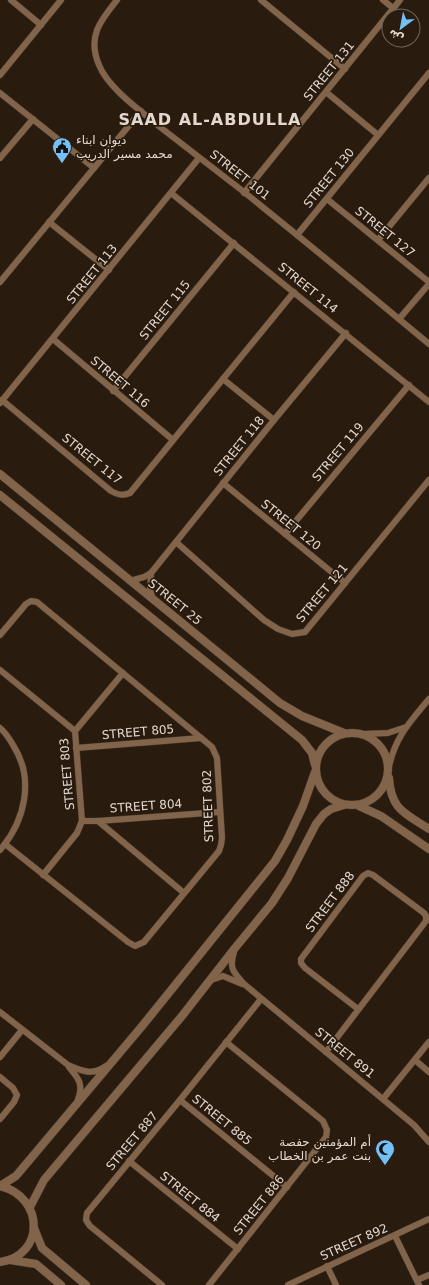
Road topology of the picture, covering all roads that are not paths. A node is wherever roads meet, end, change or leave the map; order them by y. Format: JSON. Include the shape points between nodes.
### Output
{"nodes":[{"id":1,"x":11,"y":0,"type":"edge"},
{"id":2,"x":61,"y":0,"type":"edge"},
{"id":3,"x":117,"y":0,"type":"edge"},
{"id":4,"x":261,"y":0,"type":"edge"},
{"id":5,"x":383,"y":0,"type":"edge"},
{"id":6,"x":400,"y":0,"type":"edge"},
{"id":7,"x":393,"y":8,"type":"joint"},
{"id":8,"x":381,"y":23,"type":"edge"},
{"id":9,"x":41,"y":25,"type":"junction"},
{"id":10,"x":345,"y":69,"type":"junction"},
{"id":11,"x":0,"y":75,"type":"edge"},
{"id":12,"x":428,"y":77,"type":"edge"},
{"id":13,"x":326,"y":92,"type":"junction"},
{"id":14,"x":0,"y":93,"type":"edge"},
{"id":15,"x":141,"y":111,"type":"junction"},
{"id":16,"x":33,"y":119,"type":"junction"},
{"id":17,"x":378,"y":135,"type":"junction"},
{"id":18,"x":0,"y":158,"type":"edge"},
{"id":19,"x":199,"y":158,"type":"junction"},
{"id":20,"x":94,"y":168,"type":"junction"},
{"id":21,"x":429,"y":178,"type":"edge"},
{"id":22,"x":171,"y":193,"type":"junction"},
{"id":23,"x":244,"y":193,"type":"junction"},
{"id":24,"x":327,"y":198,"type":"junction"},
{"id":25,"x":49,"y":222,"type":"junction"},
{"id":26,"x":297,"y":235,"type":"junction"},
{"id":27,"x":378,"y":240,"type":"junction"},
{"id":28,"x":234,"y":243,"type":"junction"},
{"id":29,"x":109,"y":270,"type":"junction"},
{"id":30,"x":0,"y":282,"type":"edge"},
{"id":31,"x":429,"y":283,"type":"edge"},
{"id":32,"x":294,"y":292,"type":"junction"},
{"id":33,"x":399,"y":319,"type":"junction"},
{"id":34,"x":346,"y":333,"type":"junction"},
{"id":35,"x":53,"y":339,"type":"junction"},
{"id":36,"x":429,"y":344,"type":"edge"},
{"id":37,"x":223,"y":379,"type":"junction"},
{"id":38,"x":409,"y":385,"type":"junction"},
{"id":39,"x":113,"y":391,"type":"junction"},
{"id":40,"x":1,"y":402,"type":"edge"},
{"id":41,"x":429,"y":402,"type":"edge"},
{"id":42,"x":274,"y":420,"type":"junction"},
{"id":43,"x":173,"y":440,"type":"junction"},
{"id":44,"x":0,"y":474,"type":"edge"},
{"id":45,"x":429,"y":480,"type":"edge"},
{"id":46,"x":223,"y":483,"type":"junction"},
{"id":47,"x":0,"y":495,"type":"edge"},
{"id":48,"x":285,"y":534,"type":"junction"},
{"id":49,"x":176,"y":542,"type":"junction"},
{"id":50,"x":151,"y":573,"type":"junction"},
{"id":51,"x":130,"y":581,"type":"junction"},
{"id":52,"x":345,"y":583,"type":"junction"},
{"id":53,"x":153,"y":600,"type":"junction"},
{"id":54,"x":0,"y":635,"type":"edge"},
{"id":55,"x":0,"y":670,"type":"edge"},
{"id":56,"x":123,"y":673,"type":"junction"},
{"id":57,"x":429,"y":699,"type":"edge"},
{"id":58,"x":406,"y":727,"type":"junction"},
{"id":59,"x":0,"y":728,"type":"edge"},
{"id":60,"x":75,"y":731,"type":"junction"},
{"id":61,"x":344,"y":734,"type":"junction"},
{"id":62,"x":363,"y":734,"type":"junction"},
{"id":63,"x":201,"y":738,"type":"junction"},
{"id":64,"x":76,"y":748,"type":"junction"},
{"id":65,"x":315,"y":768,"type":"junction"},
{"id":66,"x":389,"y":771,"type":"junction"},
{"id":67,"x":344,"y":805,"type":"junction"},
{"id":68,"x":359,"y":806,"type":"junction"},
{"id":69,"x":220,"y":812,"type":"junction"},
{"id":70,"x":82,"y":821,"type":"junction"},
{"id":71,"x":98,"y":821,"type":"junction"},
{"id":72,"x":429,"y":829,"type":"edge"},
{"id":73,"x":5,"y":844,"type":"junction"},
{"id":74,"x":429,"y":849,"type":"edge"},
{"id":75,"x":0,"y":850,"type":"edge"},
{"id":76,"x":43,"y":875,"type":"junction"},
{"id":77,"x":184,"y":893,"type":"junction"},
{"id":78,"x":235,"y":948,"type":"junction"},
{"id":79,"x":211,"y":980,"type":"junction"},
{"id":80,"x":244,"y":984,"type":"junction"},
{"id":81,"x":261,"y":999,"type":"junction"},
{"id":82,"x":358,"y":1009,"type":"junction"},
{"id":83,"x":0,"y":1012,"type":"edge"},
{"id":84,"x":22,"y":1030,"type":"junction"},
{"id":85,"x":226,"y":1042,"type":"junction"},
{"id":86,"x":429,"y":1042,"type":"edge"},
{"id":87,"x":326,"y":1052,"type":"junction"},
{"id":88,"x":0,"y":1057,"type":"edge"},
{"id":89,"x":415,"y":1060,"type":"junction"},
{"id":90,"x":112,"y":1062,"type":"junction"},
{"id":91,"x":68,"y":1065,"type":"junction"},
{"id":92,"x":429,"y":1072,"type":"edge"},
{"id":93,"x":0,"y":1077,"type":"edge"},
{"id":94,"x":383,"y":1099,"type":"junction"},
{"id":95,"x":180,"y":1100,"type":"junction"},
{"id":96,"x":76,"y":1105,"type":"junction"},
{"id":97,"x":0,"y":1119,"type":"edge"},
{"id":98,"x":429,"y":1142,"type":"edge"},
{"id":99,"x":129,"y":1161,"type":"junction"},
{"id":100,"x":0,"y":1186,"type":"edge"},
{"id":101,"x":287,"y":1187,"type":"junction"},
{"id":102,"x":30,"y":1207,"type":"junction"},
{"id":103,"x":429,"y":1219,"type":"edge"},
{"id":104,"x":34,"y":1227,"type":"junction"},
{"id":105,"x":395,"y":1236,"type":"junction"},
{"id":106,"x":238,"y":1249,"type":"junction"},
{"id":107,"x":10,"y":1260,"type":"junction"},
{"id":108,"x":0,"y":1262,"type":"edge"},
{"id":109,"x":327,"y":1266,"type":"junction"},
{"id":110,"x":429,"y":1275,"type":"edge"},
{"id":111,"x":418,"y":1283,"type":"edge"},
{"id":112,"x":61,"y":1285,"type":"edge"},
{"id":113,"x":86,"y":1285,"type":"edge"},
{"id":114,"x":162,"y":1285,"type":"edge"},
{"id":115,"x":209,"y":1285,"type":"edge"},
{"id":116,"x":288,"y":1285,"type":"edge"},
{"id":117,"x":336,"y":1285,"type":"edge"}],
"edges":[{"from":1,"to":9,"type":"street"},
{"from":2,"to":9,"type":"street"},
{"from":3,"to":15,"type":"street","name":"STREET 101","via":[[96,31],[95,52],[105,77]]},
{"from":4,"to":10,"type":"street"},
{"from":5,"to":7,"type":"street"},
{"from":6,"to":7,"type":"street","name":"STREET 131"},
{"from":8,"to":10,"type":"street","name":"STREET 131"},
{"from":9,"to":11,"type":"street"},
{"from":10,"to":13,"type":"street","name":"STREET 131"},
{"from":12,"to":17,"type":"street","name":"STREET 130"},
{"from":13,"to":17,"type":"street"},
{"from":13,"to":23,"type":"street","name":"STREET 131"},
{"from":14,"to":16,"type":"street"},
{"from":15,"to":19,"type":"street","name":"STREET 101"},
{"from":15,"to":20,"type":"street"},
{"from":16,"to":18,"type":"street"},
{"from":16,"to":20,"type":"street"},
{"from":17,"to":24,"type":"street","name":"STREET 130"},
{"from":19,"to":22,"type":"street","name":"STREET 113"},
{"from":19,"to":23,"type":"street","name":"STREET 101"},
{"from":20,"to":25,"type":"street"},
{"from":21,"to":27,"type":"street"},
{"from":22,"to":28,"type":"street","name":"STREET 114"},
{"from":22,"to":29,"type":"street","name":"STREET 113"},
{"from":23,"to":26,"type":"street","name":"STREET 101"},
{"from":24,"to":26,"type":"street","name":"STREET 130"},
{"from":24,"to":27,"type":"street","name":"STREET 127"},
{"from":25,"to":29,"type":"street"},
{"from":25,"to":30,"type":"street"},
{"from":26,"to":33,"type":"street","name":"STREET 101"},
{"from":27,"to":31,"type":"street","name":"STREET 127"},
{"from":28,"to":32,"type":"street","name":"STREET 114"},
{"from":28,"to":39,"type":"street","name":"STREET 115"},
{"from":29,"to":35,"type":"street","name":"STREET 113"},
{"from":31,"to":33,"type":"street"},
{"from":32,"to":34,"type":"street","name":"STREET 114"},
{"from":32,"to":37,"type":"street","name":"STREET 117"},
{"from":33,"to":36,"type":"street","name":"STREET 101"},
{"from":34,"to":38,"type":"street","name":"STREET 114"},
{"from":34,"to":42,"type":"street","name":"STREET 118"},
{"from":35,"to":39,"type":"street","name":"STREET 116"},
{"from":35,"to":40,"type":"street","name":"STREET 113"},
{"from":37,"to":42,"type":"street"},
{"from":37,"to":43,"type":"street","name":"STREET 117"},
{"from":38,"to":41,"type":"street","name":"STREET 114"},
{"from":38,"to":48,"type":"street","name":"STREET 119"},
{"from":39,"to":43,"type":"street","name":"STREET 116"},
{"from":40,"to":43,"type":"street","name":"STREET 117","via":[[111,491],[120,495],[130,493]]},
{"from":42,"to":46,"type":"street","name":"STREET 118"},
{"from":44,"to":51,"type":"street","name":"STREET 25"},
{"from":45,"to":52,"type":"street","name":"STREET 121"},
{"from":46,"to":48,"type":"street","name":"STREET 120"},
{"from":46,"to":49,"type":"street","name":"STREET 118"},
{"from":47,"to":65,"type":"street","via":[[302,740],[312,752]]},
{"from":48,"to":52,"type":"street","name":"STREET 120"},
{"from":49,"to":50,"type":"street","name":"STREET 118"},
{"from":49,"to":52,"type":"street","name":"STREET 121","via":[[264,620],[292,634],[305,632]]},
{"from":50,"to":51,"type":"street","name":"STREET 118"},
{"from":50,"to":53,"type":"street","via":[[150,590]]},
{"from":51,"to":53,"type":"street","name":"STREET 25"},
{"from":53,"to":61,"type":"street","name":"STREET 25","via":[[280,703],[302,716]]},
{"from":54,"to":56,"type":"street","name":"STREET 802","via":[[26,604],[31,601],[37,602]]},
{"from":55,"to":60,"type":"street","name":"STREET 803"},
{"from":56,"to":60,"type":"street"},
{"from":56,"to":63,"type":"street","name":"STREET 802"},
{"from":57,"to":58,"type":"street"},
{"from":58,"to":62,"type":"street","via":[[388,733]]},
{"from":58,"to":66,"type":"street","via":[[392,752]]},
{"from":59,"to":73,"type":"street","via":[[20,755],[26,777],[21,817]]},
{"from":60,"to":64,"type":"street","name":"STREET 803"},
{"from":61,"to":62,"type":"street"},
{"from":61,"to":65,"type":"street","via":[[334,737],[325,744],[318,754]]},
{"from":62,"to":66,"type":"street","via":[[381,746]]},
{"from":63,"to":64,"type":"street","name":"STREET 805"},
{"from":63,"to":69,"type":"street","name":"STREET 802","via":[[212,747],[217,758]]},
{"from":64,"to":70,"type":"street","name":"STREET 803"},
{"from":65,"to":67,"type":"street","via":[[320,787],[330,798]]},
{"from":65,"to":90,"type":"street","via":[[303,806],[275,861]]},
{"from":66,"to":68,"type":"street","via":[[383,789],[373,800]]},
{"from":66,"to":72,"type":"street","via":[[394,804]]},
{"from":67,"to":68,"type":"street"},
{"from":67,"to":78,"type":"street","via":[[331,809],[316,824],[272,903]]},
{"from":68,"to":74,"type":"street","via":[[381,816]]},
{"from":69,"to":71,"type":"street","name":"STREET 804"},
{"from":69,"to":77,"type":"street","name":"STREET 802","via":[[219,851]]},
{"from":70,"to":71,"type":"street","name":"STREET 804"},
{"from":70,"to":76,"type":"street","name":"STREET 803","via":[[78,833]]},
{"from":71,"to":77,"type":"street","name":"STREET 804"},
{"from":73,"to":75,"type":"street"},
{"from":73,"to":76,"type":"street","name":"STREET 802"},
{"from":76,"to":77,"type":"street","name":"STREET 802","via":[[135,946],[144,942]]},
{"from":78,"to":79,"type":"street"},
{"from":78,"to":80,"type":"street","name":"STREET 891","via":[[231,962],[234,973]]},
{"from":79,"to":80,"type":"street","name":"STREET 891","via":[[223,976]]},
{"from":79,"to":102,"type":"street","via":[[44,1180]]},
{"from":80,"to":81,"type":"street","name":"STREET 891"},
{"from":81,"to":85,"type":"street","name":"STREET 887"},
{"from":81,"to":87,"type":"street","name":"STREET 891"},
{"from":82,"to":82,"type":"street","name":"STREET 888","via":[[425,924],[426,919],[424,913],[373,874],[368,873],[363,876],[301,959],[305,968]]},
{"from":82,"to":87,"type":"street","name":"STREET 888"},
{"from":83,"to":84,"type":"street"},
{"from":84,"to":88,"type":"street"},
{"from":84,"to":91,"type":"street"},
{"from":85,"to":95,"type":"street","name":"STREET 887"},
{"from":85,"to":101,"type":"street","name":"STREET 886","via":[[323,1122],[327,1130],[326,1137]]},
{"from":86,"to":89,"type":"street"},
{"from":87,"to":94,"type":"street","name":"STREET 891"},
{"from":89,"to":92,"type":"street"},
{"from":89,"to":94,"type":"street"},
{"from":90,"to":91,"type":"street","via":[[93,1072],[79,1071]]},
{"from":90,"to":96,"type":"street"},
{"from":91,"to":96,"type":"street","via":[[79,1080],[81,1092]]},
{"from":93,"to":97,"type":"street","via":[[14,1088],[17,1095]]},
{"from":94,"to":98,"type":"street","name":"STREET 891","via":[[414,1125]]},
{"from":95,"to":99,"type":"street","name":"STREET 887"},
{"from":95,"to":101,"type":"street","name":"STREET 885"},
{"from":96,"to":100,"type":"street","via":[[16,1176]]},
{"from":99,"to":106,"type":"street","name":"STREET 884"},
{"from":99,"to":114,"type":"street","name":"STREET 887","via":[[87,1213],[86,1220]]},
{"from":100,"to":102,"type":"street","via":[[18,1193]]},
{"from":101,"to":106,"type":"street","name":"STREET 886"},
{"from":102,"to":104,"type":"street"},
{"from":103,"to":105,"type":"street","name":"STREET 892"},
{"from":104,"to":107,"type":"street","via":[[27,1247]]},
{"from":104,"to":113,"type":"street","via":[[42,1248]]},
{"from":105,"to":109,"type":"street","name":"STREET 892"},
{"from":105,"to":111,"type":"street"},
{"from":106,"to":115,"type":"street","name":"STREET 886"},
{"from":107,"to":108,"type":"street"},
{"from":107,"to":112,"type":"street","via":[[36,1264]]},
{"from":109,"to":116,"type":"street","name":"STREET 892"},
{"from":109,"to":117,"type":"street"},
{"from":110,"to":111,"type":"street"}]}
